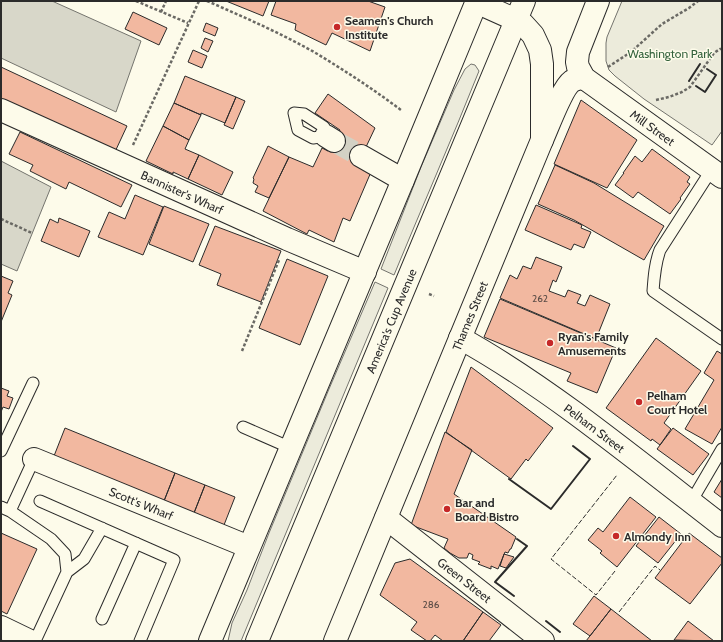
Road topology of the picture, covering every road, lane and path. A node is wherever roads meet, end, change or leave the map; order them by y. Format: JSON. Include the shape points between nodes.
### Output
{"nodes":[{"id":1,"x":136,"y":1,"type":"edge"},
{"id":2,"x":166,"y":1,"type":"edge"},
{"id":3,"x":199,"y":1,"type":"edge"},
{"id":4,"x":207,"y":1,"type":"edge"},
{"id":5,"x":598,"y":1,"type":"edge"},
{"id":6,"x":698,"y":1,"type":"edge"},
{"id":7,"x":477,"y":2,"type":"edge"},
{"id":8,"x":520,"y":10,"type":"edge"},
{"id":9,"x":161,"y":12,"type":"junction"},
{"id":10,"x":188,"y":23,"type":"junction"},
{"id":11,"x":722,"y":49,"type":"edge"},
{"id":12,"x":606,"y":67,"type":"dead end"},
{"id":13,"x":584,"y":78,"type":"junction"},
{"id":14,"x":655,"y":100,"type":"dead end"},
{"id":15,"x":1,"y":110,"type":"edge"},
{"id":16,"x":401,"y":110,"type":"dead end"},
{"id":17,"x":542,"y":140,"type":"junction"},
{"id":18,"x":361,"y":156,"type":"tunnel mouth"},
{"id":19,"x":124,"y":165,"type":"junction"},
{"id":20,"x":717,"y":173,"type":"edge"},
{"id":21,"x":403,"y":180,"type":"junction"},
{"id":22,"x":1,"y":219,"type":"edge"},
{"id":23,"x":32,"y":232,"type":"dead end"},
{"id":24,"x":287,"y":239,"type":"junction"},
{"id":25,"x":364,"y":272,"type":"junction"},
{"id":26,"x":428,"y":294,"type":"dead end"},
{"id":27,"x":434,"y":296,"type":"dead end"},
{"id":28,"x":460,"y":338,"type":"junction"},
{"id":29,"x":722,"y":339,"type":"edge"},
{"id":30,"x":242,"y":351,"type":"dead end"},
{"id":31,"x":33,"y":383,"type":"dead end"},
{"id":32,"x":243,"y":427,"type":"dead end"},
{"id":33,"x":291,"y":448,"type":"junction"},
{"id":34,"x":722,"y":449,"type":"edge"},
{"id":35,"x":1,"y":451,"type":"edge"},
{"id":36,"x":34,"y":459,"type":"joint"},
{"id":37,"x":40,"y":501,"type":"dead end"},
{"id":38,"x":691,"y":502,"type":"junction"},
{"id":39,"x":6,"y":509,"type":"edge"},
{"id":40,"x":386,"y":518,"type":"junction"},
{"id":41,"x":722,"y":526,"type":"edge"},
{"id":42,"x":102,"y":528,"type":"junction"},
{"id":43,"x":136,"y":543,"type":"junction"},
{"id":44,"x":249,"y":547,"type":"junction"},
{"id":45,"x":67,"y":572,"type":"junction"},
{"id":46,"x":102,"y":619,"type":"dead end"},
{"id":47,"x":1,"y":627,"type":"edge"},
{"id":48,"x":30,"y":641,"type":"edge"},
{"id":49,"x":35,"y":641,"type":"edge"},
{"id":50,"x":140,"y":641,"type":"edge"},
{"id":51,"x":210,"y":641,"type":"edge"},
{"id":52,"x":257,"y":641,"type":"edge"},
{"id":53,"x":335,"y":641,"type":"edge"},
{"id":54,"x":543,"y":641,"type":"edge"}],
"edges":[{"from":1,"to":9,"type":"path"},
{"from":2,"to":9,"type":"path"},
{"from":3,"to":10,"type":"path"},
{"from":4,"to":16,"type":"path","via":[[265,26],[314,52]]},
{"from":5,"to":13,"type":"street","via":[[578,52],[578,67]]},
{"from":6,"to":12,"type":"path","via":[[662,24],[631,52]]},
{"from":7,"to":8,"type":"street"},
{"from":7,"to":21,"type":"street"},
{"from":8,"to":17,"type":"street","via":[[523,24],[533,35],[540,50]]},
{"from":8,"to":52,"type":"street","name":"America's Cup Avenue"},
{"from":9,"to":10,"type":"path"},
{"from":10,"to":19,"type":"path"},
{"from":11,"to":14,"type":"path","via":[[714,53],[690,87],[669,97]]},
{"from":13,"to":17,"type":"street","name":"Thames Street","via":[[573,81],[566,88]]},
{"from":13,"to":20,"type":"street","name":"Mill Street"},
{"from":15,"to":19,"type":"street","name":"Bannister's Wharf"},
{"from":17,"to":28,"type":"street","name":"Thames Street"},
{"from":18,"to":21,"type":"street"},
{"from":19,"to":24,"type":"street","name":"Bannister's Wharf"},
{"from":20,"to":29,"type":"lane","via":[[660,250],[655,266],[653,291]]},
{"from":21,"to":25,"type":"street"},
{"from":22,"to":23,"type":"path"},
{"from":24,"to":25,"type":"street","name":"Bannister's Wharf"},
{"from":24,"to":30,"type":"path"},
{"from":25,"to":33,"type":"street"},
{"from":26,"to":27,"type":"path"},
{"from":28,"to":38,"type":"street","name":"Pelham Street","via":[[536,385]]},
{"from":28,"to":40,"type":"street","name":"Thames Street"},
{"from":31,"to":35,"type":"lane"},
{"from":32,"to":33,"type":"lane"},
{"from":33,"to":44,"type":"street"},
{"from":34,"to":38,"type":"lane"},
{"from":36,"to":39,"type":"lane"},
{"from":36,"to":44,"type":"street","name":"Scott's Wharf"},
{"from":37,"to":42,"type":"lane"},
{"from":38,"to":41,"type":"street","name":"Pelham Street"},
{"from":39,"to":45,"type":"lane","via":[[51,539],[65,554]]},
{"from":40,"to":53,"type":"street","name":"Thames Street"},
{"from":40,"to":54,"type":"street","name":"Green Street"},
{"from":42,"to":43,"type":"lane"},
{"from":42,"to":45,"type":"lane","via":[[84,559]]},
{"from":43,"to":46,"type":"lane"},
{"from":43,"to":50,"type":"lane","via":[[174,560]]},
{"from":44,"to":51,"type":"street"},
{"from":45,"to":49,"type":"lane"},
{"from":47,"to":48,"type":"street"}]}
